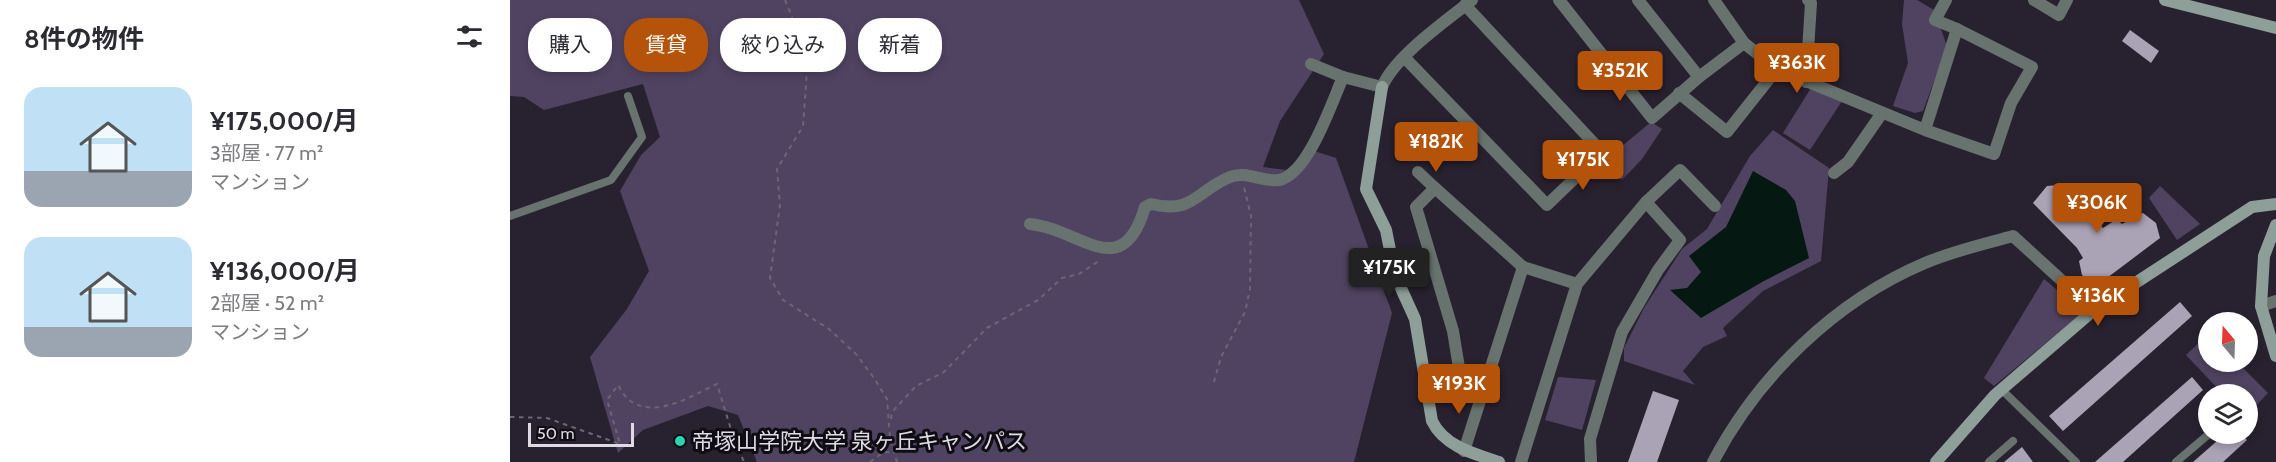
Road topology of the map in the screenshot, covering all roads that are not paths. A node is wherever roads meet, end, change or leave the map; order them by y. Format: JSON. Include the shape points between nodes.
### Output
{"nodes":[{"id":1,"x":1559,"y":0,"type":"edge"},
{"id":2,"x":1638,"y":0,"type":"edge"},
{"id":3,"x":1714,"y":0,"type":"edge"},
{"id":4,"x":1808,"y":0,"type":"edge"},
{"id":5,"x":1946,"y":0,"type":"edge"},
{"id":6,"x":2034,"y":0,"type":"edge"},
{"id":7,"x":2067,"y":0,"type":"edge"},
{"id":8,"x":2164,"y":0,"type":"edge"},
{"id":9,"x":1469,"y":3,"type":"edge"},
{"id":10,"x":2276,"y":28,"type":"edge"},
{"id":11,"x":1957,"y":30,"type":"junction"},
{"id":12,"x":1744,"y":43,"type":"junction"},
{"id":13,"x":1404,"y":57,"type":"junction"},
{"id":14,"x":1311,"y":64,"type":"dead end"},
{"id":15,"x":1777,"y":69,"type":"junction"},
{"id":16,"x":1343,"y":77,"type":"junction"},
{"id":17,"x":1699,"y":77,"type":"junction"},
{"id":18,"x":1806,"y":82,"type":"junction"},
{"id":19,"x":1382,"y":87,"type":"junction"},
{"id":20,"x":1679,"y":93,"type":"junction"},
{"id":21,"x":628,"y":96,"type":"dead end"},
{"id":22,"x":1882,"y":112,"type":"junction"},
{"id":23,"x":1925,"y":130,"type":"junction"},
{"id":24,"x":1418,"y":172,"type":"dead end"},
{"id":25,"x":1834,"y":173,"type":"dead end"},
{"id":26,"x":1435,"y":188,"type":"junction"},
{"id":27,"x":1646,"y":202,"type":"junction"},
{"id":28,"x":2276,"y":204,"type":"edge"},
{"id":29,"x":1714,"y":206,"type":"dead end"},
{"id":30,"x":510,"y":216,"type":"edge"},
{"id":31,"x":1030,"y":224,"type":"dead end"},
{"id":32,"x":2276,"y":225,"type":"edge"},
{"id":33,"x":1523,"y":267,"type":"junction"},
{"id":34,"x":1577,"y":284,"type":"junction"},
{"id":35,"x":2276,"y":301,"type":"edge"},
{"id":36,"x":2261,"y":306,"type":"junction"},
{"id":37,"x":2094,"y":310,"type":"junction"},
{"id":38,"x":2276,"y":356,"type":"edge"},
{"id":39,"x":1484,"y":389,"type":"junction"},
{"id":40,"x":2001,"y":389,"type":"junction"},
{"id":41,"x":2013,"y":441,"type":"dead end"},
{"id":42,"x":2198,"y":443,"type":"edge"},
{"id":43,"x":1464,"y":451,"type":"junction"},
{"id":44,"x":1499,"y":462,"type":"edge"},
{"id":45,"x":1521,"y":462,"type":"edge"},
{"id":46,"x":1591,"y":462,"type":"edge"},
{"id":47,"x":1713,"y":462,"type":"edge"},
{"id":48,"x":1936,"y":462,"type":"edge"},
{"id":49,"x":1989,"y":462,"type":"edge"},
{"id":50,"x":2076,"y":462,"type":"edge"},
{"id":51,"x":2176,"y":462,"type":"edge"}],
"edges":[{"from":1,"to":20,"type":"street","via":[[1652,118]]},
{"from":2,"to":17,"type":"street"},
{"from":3,"to":12,"type":"street"},
{"from":4,"to":18,"type":"street","via":[[1811,3]]},
{"from":5,"to":11,"type":"street","via":[[1935,20]]},
{"from":6,"to":7,"type":"street","via":[[2059,15]]},
{"from":8,"to":10,"type":"street"},
{"from":9,"to":13,"type":"street"},
{"from":9,"to":13,"type":"street","via":[[1602,152],[1547,205]]},
{"from":11,"to":23,"type":"street"},
{"from":11,"to":23,"type":"street","via":[[2032,66],[2012,104],[1994,154]]},
{"from":12,"to":15,"type":"street"},
{"from":12,"to":17,"type":"street"},
{"from":13,"to":19,"type":"street","via":[[1387,75]]},
{"from":14,"to":16,"type":"street"},
{"from":15,"to":18,"type":"street"},
{"from":15,"to":20,"type":"street","via":[[1727,132]]},
{"from":16,"to":19,"type":"street"},
{"from":16,"to":31,"type":"street","via":[[1306,157],[1290,176],[1278,180],[1232,176],[1180,206],[1151,204],[1145,207],[1138,231],[1127,243],[1109,249],[1049,226]]},
{"from":17,"to":20,"type":"street"},
{"from":18,"to":22,"type":"street"},
{"from":19,"to":43,"type":"street","via":[[1366,189],[1386,230],[1395,275],[1415,319],[1432,421],[1437,432]]},
{"from":21,"to":30,"type":"lane","via":[[642,137],[611,180]]},
{"from":22,"to":23,"type":"street"},
{"from":22,"to":25,"type":"street","via":[[1848,162]]},
{"from":24,"to":26,"type":"street"},
{"from":26,"to":33,"type":"street"},
{"from":26,"to":39,"type":"street","via":[[1416,207],[1454,331],[1461,380]]},
{"from":27,"to":29,"type":"street","via":[[1680,170]]},
{"from":27,"to":34,"type":"street"},
{"from":27,"to":46,"type":"street","via":[[1680,240],[1622,332],[1590,440]]},
{"from":28,"to":37,"type":"street","via":[[2252,207]]},
{"from":32,"to":36,"type":"street","via":[[2264,256]]},
{"from":33,"to":34,"type":"street"},
{"from":33,"to":39,"type":"street"},
{"from":34,"to":45,"type":"street"},
{"from":35,"to":36,"type":"street"},
{"from":36,"to":38,"type":"street"},
{"from":37,"to":40,"type":"street"},
{"from":37,"to":47,"type":"street","via":[[2013,236],[1925,263],[1866,296],[1805,340],[1770,375],[1725,438]]},
{"from":39,"to":43,"type":"street"},
{"from":40,"to":48,"type":"street"},
{"from":40,"to":50,"type":"lane"},
{"from":41,"to":49,"type":"lane"},
{"from":42,"to":51,"type":"lane"},
{"from":43,"to":44,"type":"street"}]}
